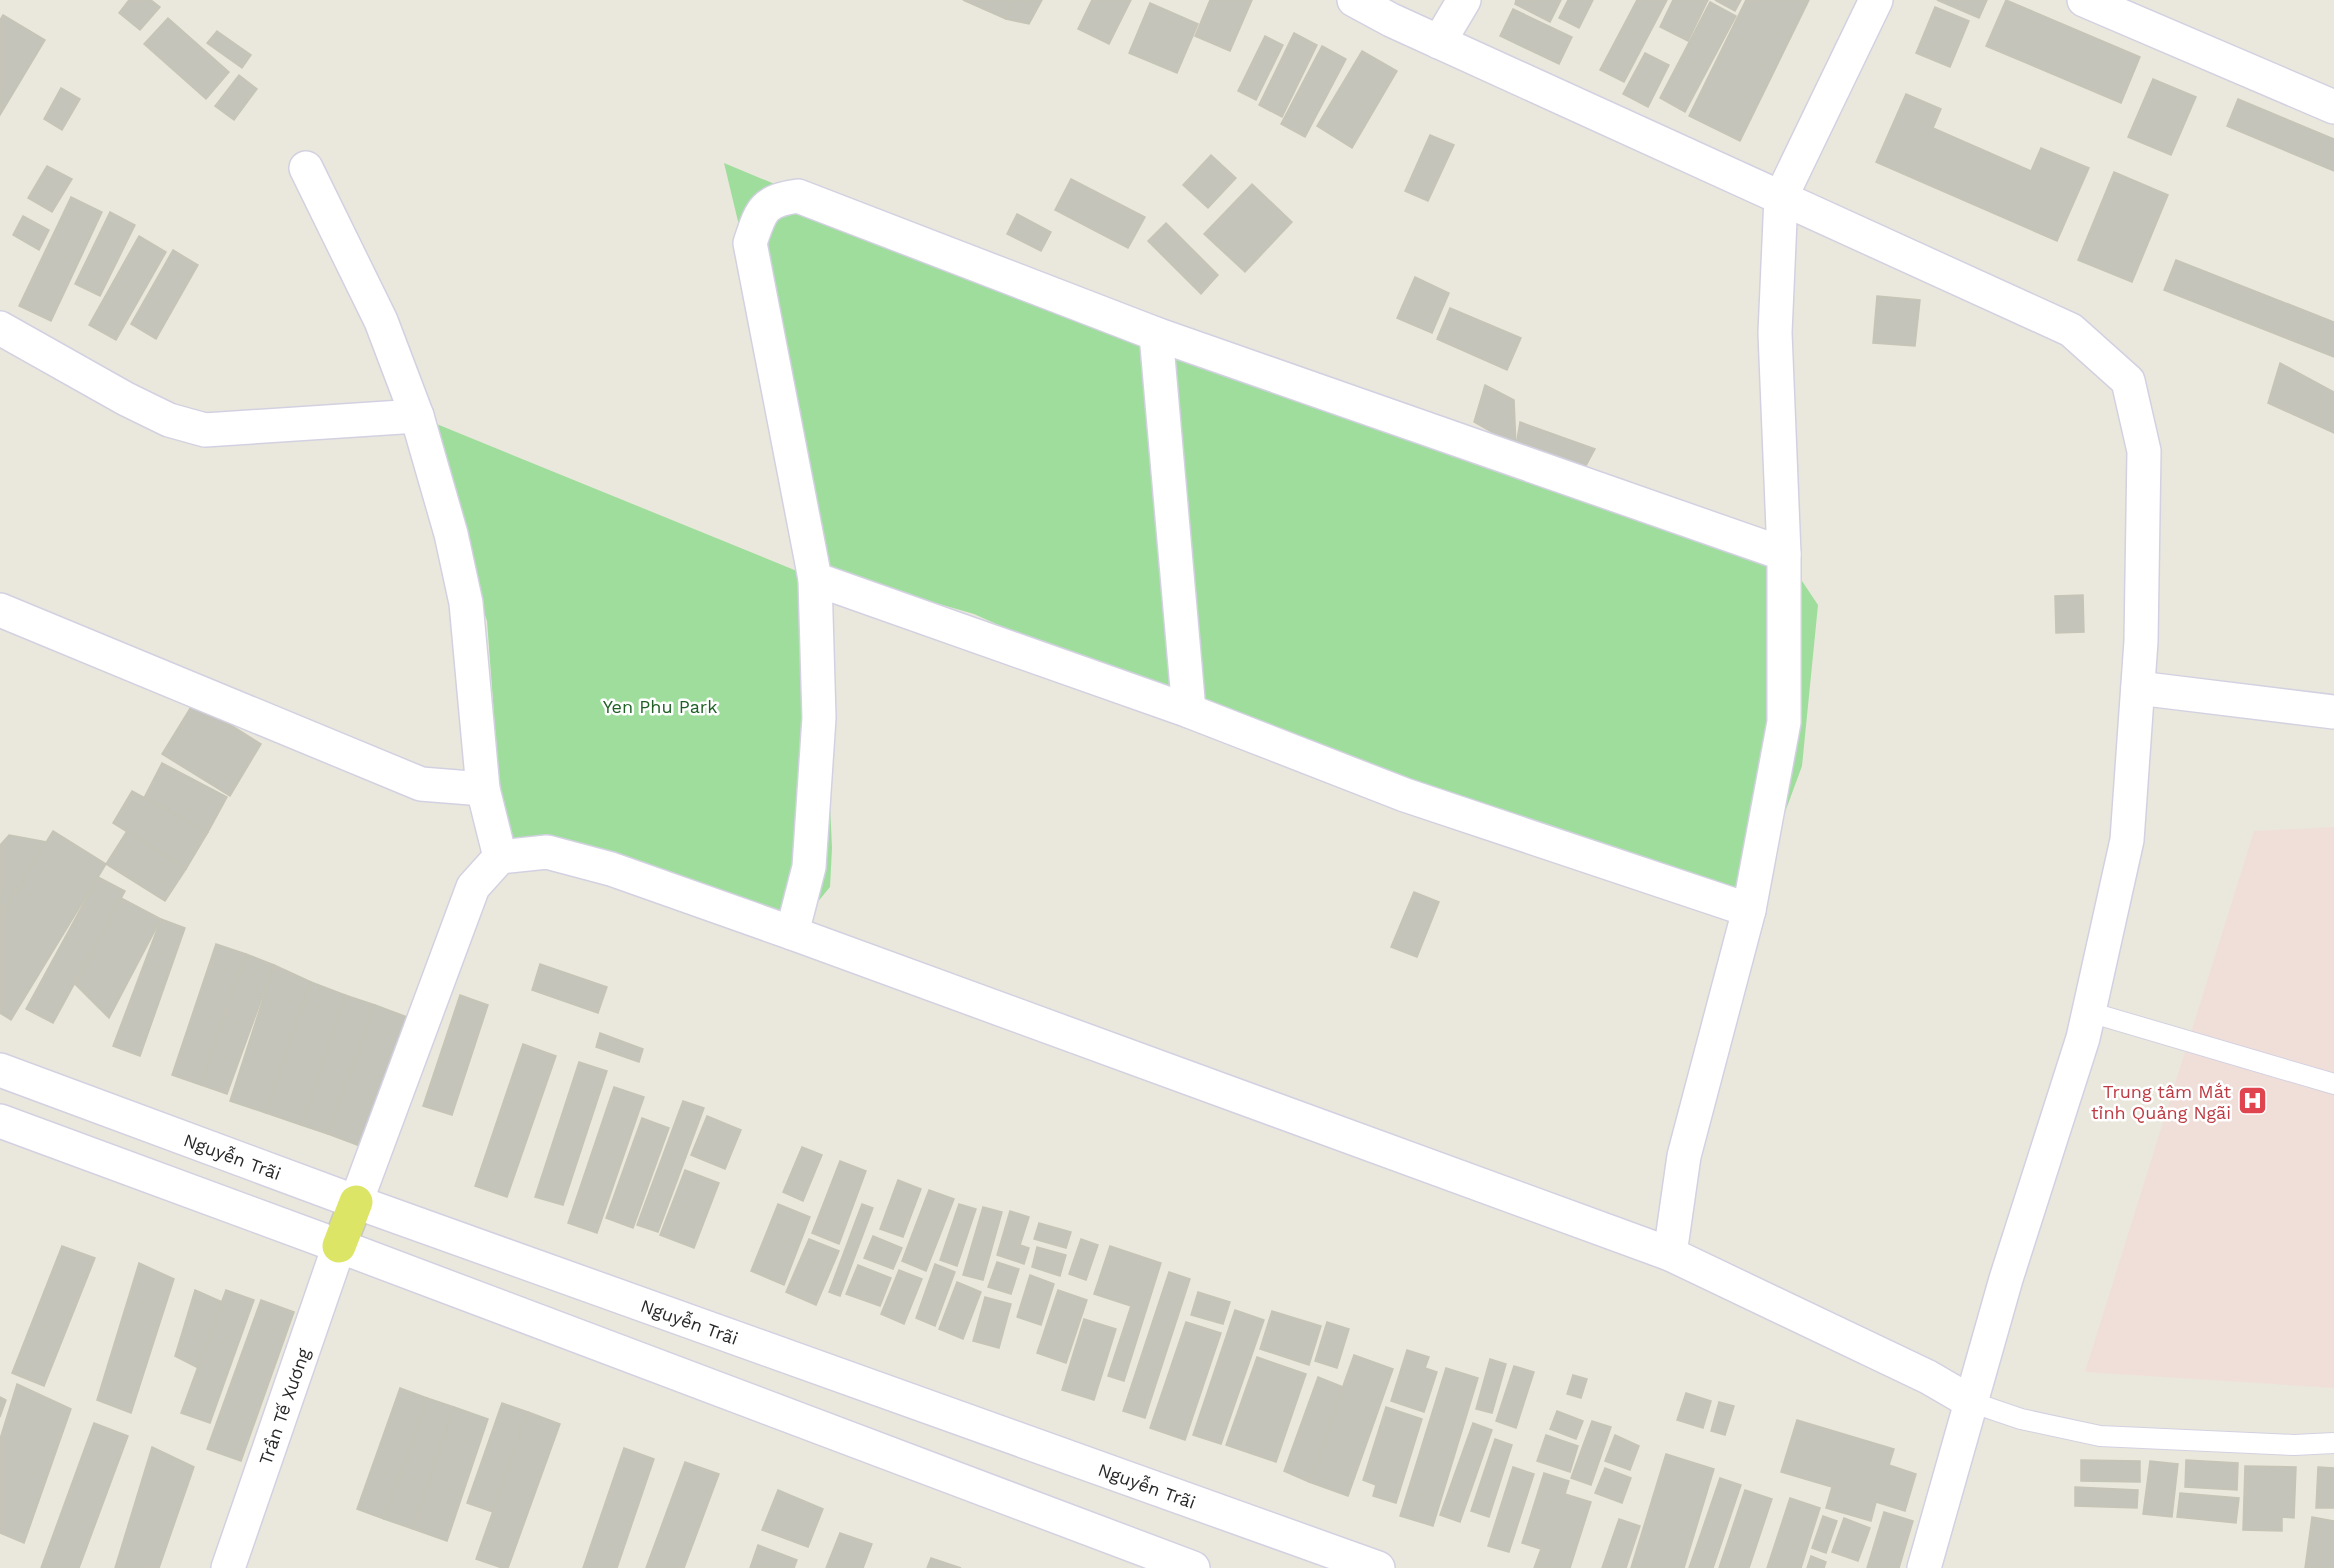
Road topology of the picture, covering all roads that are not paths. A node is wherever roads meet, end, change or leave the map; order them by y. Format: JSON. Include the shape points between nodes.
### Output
{"nodes":[{"id":1,"x":1354,"y":0,"type":"edge"},
{"id":2,"x":1464,"y":0,"type":"edge"},
{"id":3,"x":1876,"y":0,"type":"edge"},
{"id":4,"x":2084,"y":0,"type":"edge"},
{"id":5,"x":1439,"y":42,"type":"junction"},
{"id":6,"x":2334,"y":107,"type":"edge"},
{"id":7,"x":306,"y":168,"type":"dead end"},
{"id":8,"x":1781,"y":197,"type":"junction"},
{"id":9,"x":0,"y":328,"type":"edge"},
{"id":10,"x":1156,"y":334,"type":"junction"},
{"id":11,"x":417,"y":416,"type":"junction"},
{"id":12,"x":1784,"y":554,"type":"junction"},
{"id":13,"x":815,"y":579,"type":"junction"},
{"id":14,"x":0,"y":610,"type":"edge"},
{"id":15,"x":2138,"y":688,"type":"junction"},
{"id":16,"x":1189,"y":711,"type":"junction"},
{"id":17,"x":2334,"y":712,"type":"edge"},
{"id":18,"x":483,"y":789,"type":"junction"},
{"id":19,"x":500,"y":857,"type":"junction"},
{"id":20,"x":1749,"y":910,"type":"junction"},
{"id":21,"x":792,"y":933,"type":"junction"},
{"id":22,"x":2089,"y":1012,"type":"junction"},
{"id":23,"x":0,"y":1070,"type":"edge"},
{"id":24,"x":2334,"y":1084,"type":"edge"},
{"id":25,"x":0,"y":1121,"type":"edge"},
{"id":26,"x":356,"y":1202,"type":"junction"},
{"id":27,"x":339,"y":1246,"type":"junction"},
{"id":28,"x":1670,"y":1254,"type":"junction"},
{"id":29,"x":1971,"y":1402,"type":"junction"},
{"id":30,"x":2334,"y":1443,"type":"edge"},
{"id":31,"x":228,"y":1568,"type":"edge"},
{"id":32,"x":1193,"y":1568,"type":"edge"},
{"id":33,"x":1378,"y":1568,"type":"edge"},
{"id":34,"x":1924,"y":1568,"type":"edge"}],
"edges":[{"from":1,"to":5,"type":"street"},
{"from":2,"to":5,"type":"street"},
{"from":3,"to":8,"type":"street"},
{"from":4,"to":6,"type":"street"},
{"from":5,"to":8,"type":"street"},
{"from":7,"to":11,"type":"street","via":[[381,321]]},
{"from":8,"to":12,"type":"street","via":[[1775,333]]},
{"from":8,"to":15,"type":"street","via":[[2071,330],[2128,381],[2144,451]]},
{"from":9,"to":11,"type":"street","via":[[134,403],[169,420],[205,430]]},
{"from":10,"to":12,"type":"street"},
{"from":10,"to":13,"type":"street","via":[[798,196],[777,199],[760,213],[750,243]]},
{"from":10,"to":16,"type":"street"},
{"from":11,"to":18,"type":"street","via":[[466,603]]},
{"from":12,"to":20,"type":"street","via":[[1784,722]]},
{"from":13,"to":16,"type":"street"},
{"from":13,"to":21,"type":"street","via":[[819,718],[809,867]]},
{"from":14,"to":18,"type":"street","via":[[421,784]]},
{"from":15,"to":17,"type":"street"},
{"from":15,"to":22,"type":"street","via":[[2127,840]]},
{"from":16,"to":20,"type":"street","via":[[1405,795]]},
{"from":18,"to":19,"type":"street"},
{"from":19,"to":21,"type":"street","via":[[547,852],[611,869]]},
{"from":19,"to":26,"type":"street","via":[[473,887]]},
{"from":20,"to":28,"type":"street","via":[[1683,1156]]},
{"from":21,"to":28,"type":"street"},
{"from":22,"to":24,"type":"lane"},
{"from":22,"to":29,"type":"street"},
{"from":23,"to":26,"type":"street","name":"Nguyễn Trãi"},
{"from":25,"to":27,"type":"street"},
{"from":26,"to":27,"type":"main road"},
{"from":26,"to":33,"type":"street","name":"Nguyễn Trãi"},
{"from":27,"to":31,"type":"street","name":"Trần Tế Xương"},
{"from":27,"to":32,"type":"street"},
{"from":28,"to":29,"type":"street","via":[[1928,1377]]},
{"from":29,"to":30,"type":"lane","via":[[2021,1419],[2100,1436]]},
{"from":29,"to":34,"type":"street"}]}
